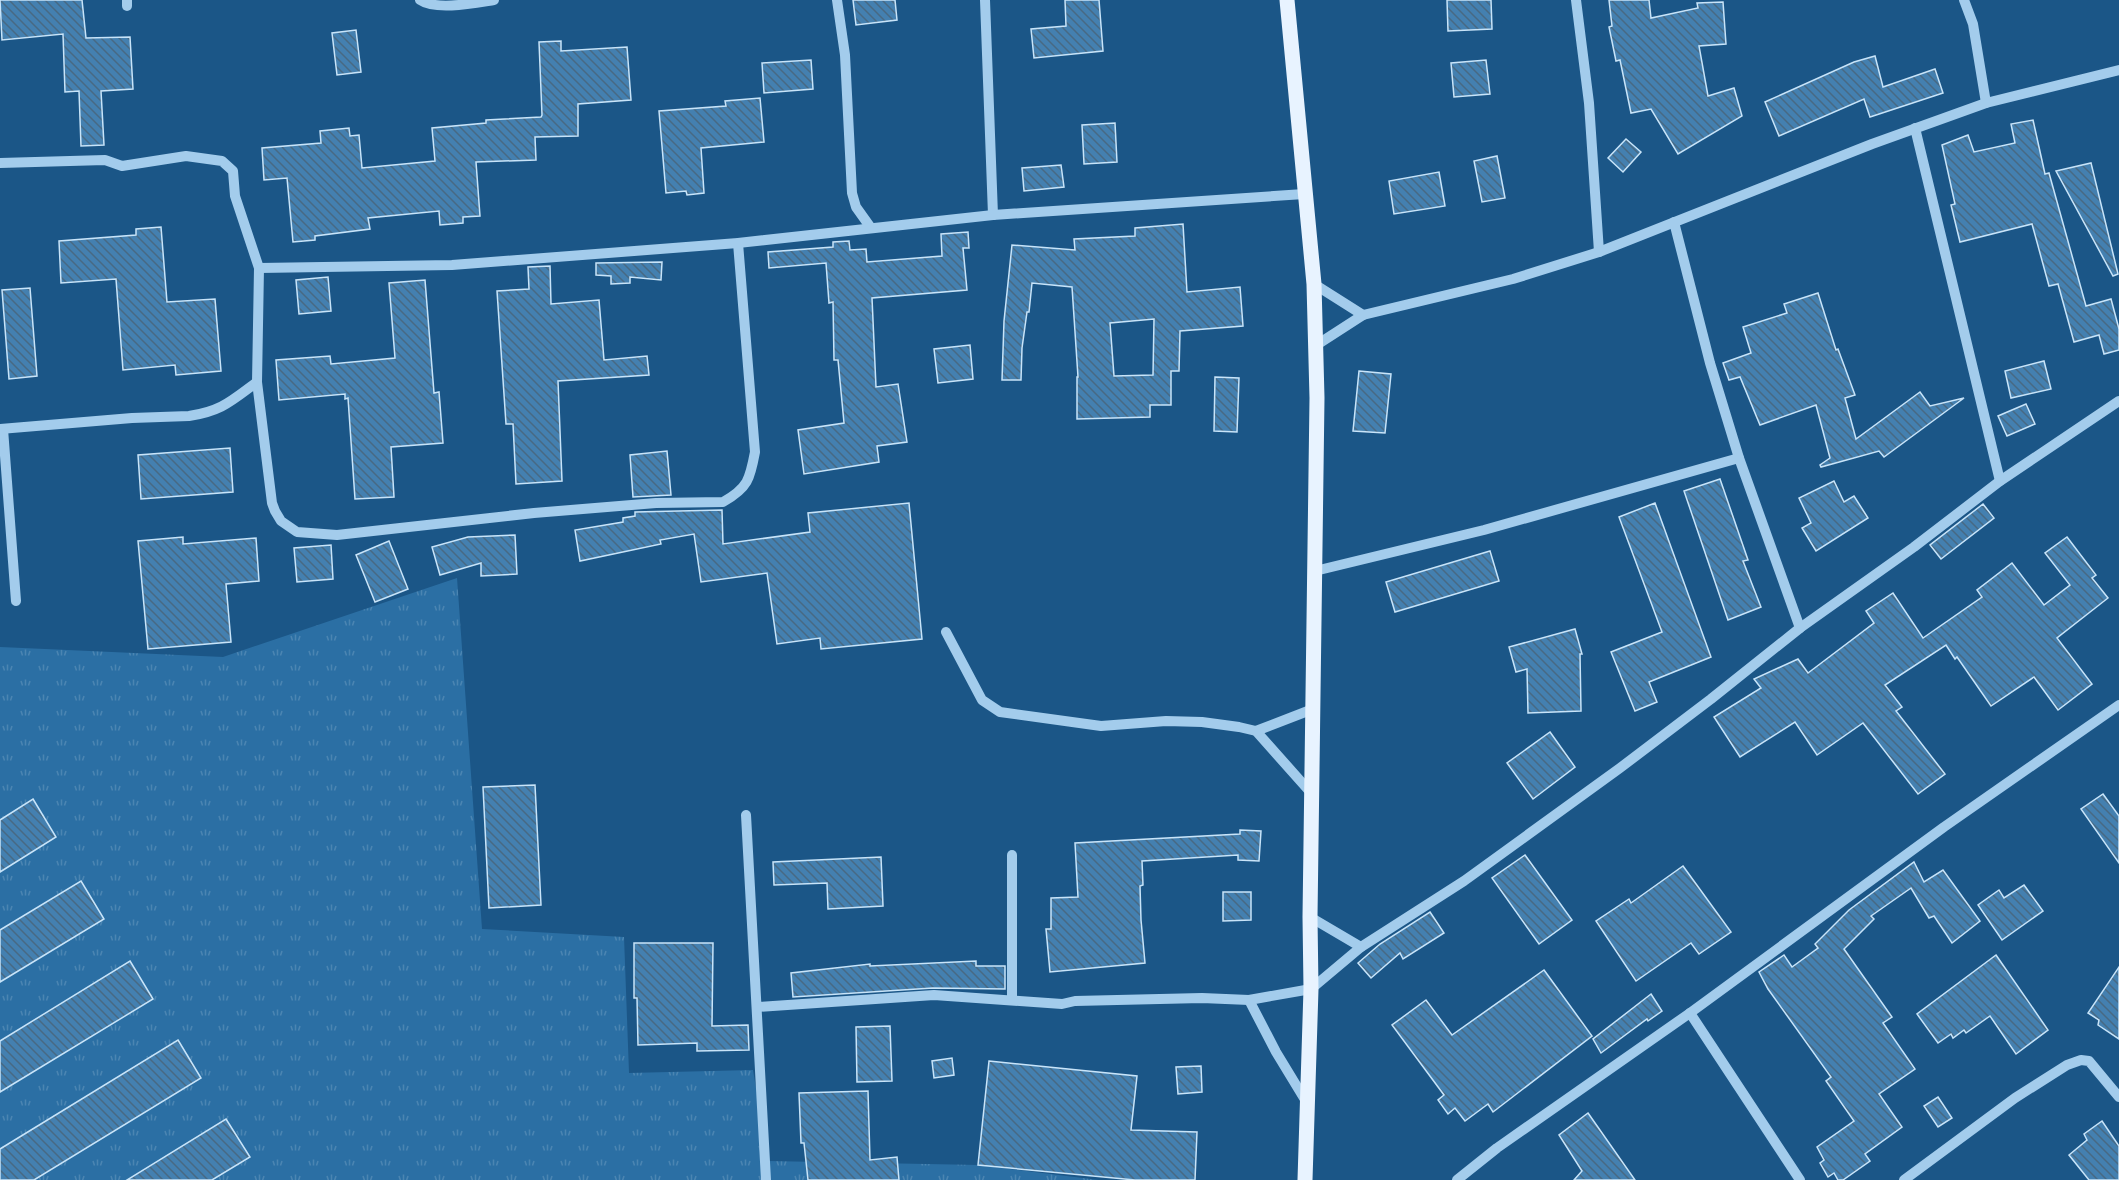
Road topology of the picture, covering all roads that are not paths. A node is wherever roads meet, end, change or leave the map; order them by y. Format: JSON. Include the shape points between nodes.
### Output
{"nodes":[{"id":1,"x":420,"y":0,"type":"edge"},
{"id":2,"x":494,"y":0,"type":"edge"},
{"id":3,"x":837,"y":0,"type":"edge"},
{"id":4,"x":985,"y":0,"type":"edge"},
{"id":5,"x":1287,"y":0,"type":"edge"},
{"id":6,"x":1576,"y":0,"type":"edge"},
{"id":7,"x":1964,"y":0,"type":"edge"},
{"id":8,"x":2119,"y":70,"type":"edge"},
{"id":9,"x":1986,"y":103,"type":"junction"},
{"id":10,"x":1915,"y":128,"type":"junction"},
{"id":11,"x":0,"y":163,"type":"edge"},
{"id":12,"x":1304,"y":194,"type":"junction"},
{"id":13,"x":993,"y":215,"type":"junction"},
{"id":14,"x":1674,"y":222,"type":"junction"},
{"id":15,"x":871,"y":228,"type":"junction"},
{"id":16,"x":738,"y":243,"type":"junction"},
{"id":17,"x":1599,"y":252,"type":"junction"},
{"id":18,"x":259,"y":268,"type":"junction"},
{"id":19,"x":1314,"y":284,"type":"junction"},
{"id":20,"x":1363,"y":315,"type":"junction"},
{"id":21,"x":1315,"y":346,"type":"junction"},
{"id":22,"x":257,"y":382,"type":"junction"},
{"id":23,"x":2119,"y":400,"type":"edge"},
{"id":24,"x":2,"y":429,"type":"edge"},
{"id":25,"x":1739,"y":458,"type":"junction"},
{"id":26,"x":2000,"y":481,"type":"junction"},
{"id":27,"x":1315,"y":571,"type":"junction"},
{"id":28,"x":16,"y":601,"type":"dead end"},
{"id":29,"x":1800,"y":628,"type":"junction"},
{"id":30,"x":946,"y":632,"type":"dead end"},
{"id":31,"x":2119,"y":705,"type":"edge"},
{"id":32,"x":1312,"y":709,"type":"junction"},
{"id":33,"x":1256,"y":731,"type":"junction"},
{"id":34,"x":1312,"y":794,"type":"junction"},
{"id":35,"x":746,"y":815,"type":"dead end"},
{"id":36,"x":1012,"y":855,"type":"dead end"},
{"id":37,"x":1310,"y":917,"type":"junction"},
{"id":38,"x":1361,"y":947,"type":"junction"},
{"id":39,"x":1311,"y":989,"type":"junction"},
{"id":40,"x":1012,"y":1000,"type":"junction"},
{"id":41,"x":1249,"y":1000,"type":"junction"},
{"id":42,"x":757,"y":1007,"type":"junction"},
{"id":43,"x":1690,"y":1013,"type":"junction"},
{"id":44,"x":2119,"y":1097,"type":"edge"},
{"id":45,"x":1308,"y":1103,"type":"junction"},
{"id":46,"x":766,"y":1180,"type":"edge"},
{"id":47,"x":1305,"y":1180,"type":"edge"},
{"id":48,"x":1457,"y":1180,"type":"edge"},
{"id":49,"x":1800,"y":1180,"type":"edge"},
{"id":50,"x":1904,"y":1180,"type":"edge"}],
"edges":[{"from":1,"to":2,"type":"street","via":[[431,5]]},
{"from":3,"to":15,"type":"street","via":[[845,55],[852,193],[856,207]]},
{"from":4,"to":13,"type":"street"},
{"from":5,"to":12,"type":"main road"},
{"from":6,"to":17,"type":"street","via":[[1589,102]]},
{"from":7,"to":9,"type":"street","via":[[1973,24]]},
{"from":8,"to":9,"type":"street"},
{"from":9,"to":10,"type":"street"},
{"from":10,"to":14,"type":"street"},
{"from":10,"to":26,"type":"street"},
{"from":11,"to":18,"type":"street","via":[[105,160],[122,166],[186,156],[222,161],[233,171],[235,196]]},
{"from":12,"to":13,"type":"street"},
{"from":12,"to":19,"type":"main road"},
{"from":13,"to":15,"type":"street"},
{"from":14,"to":17,"type":"street"},
{"from":14,"to":25,"type":"street"},
{"from":15,"to":16,"type":"street"},
{"from":16,"to":18,"type":"street","via":[[452,265]]},
{"from":16,"to":22,"type":"street","via":[[755,452],[751,477],[723,502],[534,513],[337,535],[297,532],[274,511]]},
{"from":17,"to":20,"type":"street","via":[[1513,279]]},
{"from":18,"to":22,"type":"street"},
{"from":19,"to":20,"type":"street"},
{"from":19,"to":21,"type":"main road"},
{"from":20,"to":21,"type":"street"},
{"from":21,"to":27,"type":"main road"},
{"from":22,"to":24,"type":"street","via":[[223,408],[189,416]]},
{"from":23,"to":26,"type":"street"},
{"from":24,"to":28,"type":"street"},
{"from":25,"to":27,"type":"street","via":[[1484,530]]},
{"from":25,"to":29,"type":"street"},
{"from":26,"to":29,"type":"street"},
{"from":27,"to":32,"type":"main road"},
{"from":29,"to":38,"type":"street","via":[[1611,775],[1464,881]]},
{"from":30,"to":33,"type":"street","via":[[982,700],[1000,712],[1101,726],[1202,722]]},
{"from":31,"to":43,"type":"street"},
{"from":32,"to":33,"type":"street"},
{"from":32,"to":34,"type":"main road"},
{"from":33,"to":34,"type":"street"},
{"from":34,"to":37,"type":"main road"},
{"from":35,"to":42,"type":"street"},
{"from":36,"to":40,"type":"street"},
{"from":37,"to":38,"type":"street"},
{"from":37,"to":39,"type":"main road"},
{"from":38,"to":39,"type":"street"},
{"from":39,"to":41,"type":"street"},
{"from":39,"to":45,"type":"main road"},
{"from":40,"to":41,"type":"street","via":[[1062,1004],[1160,998]]},
{"from":40,"to":42,"type":"street","via":[[934,995]]},
{"from":41,"to":45,"type":"street"},
{"from":42,"to":46,"type":"street"},
{"from":43,"to":48,"type":"street"},
{"from":43,"to":49,"type":"street"},
{"from":44,"to":50,"type":"street","via":[[2089,1061],[2067,1065],[2015,1098]]},
{"from":45,"to":47,"type":"main road"}]}
